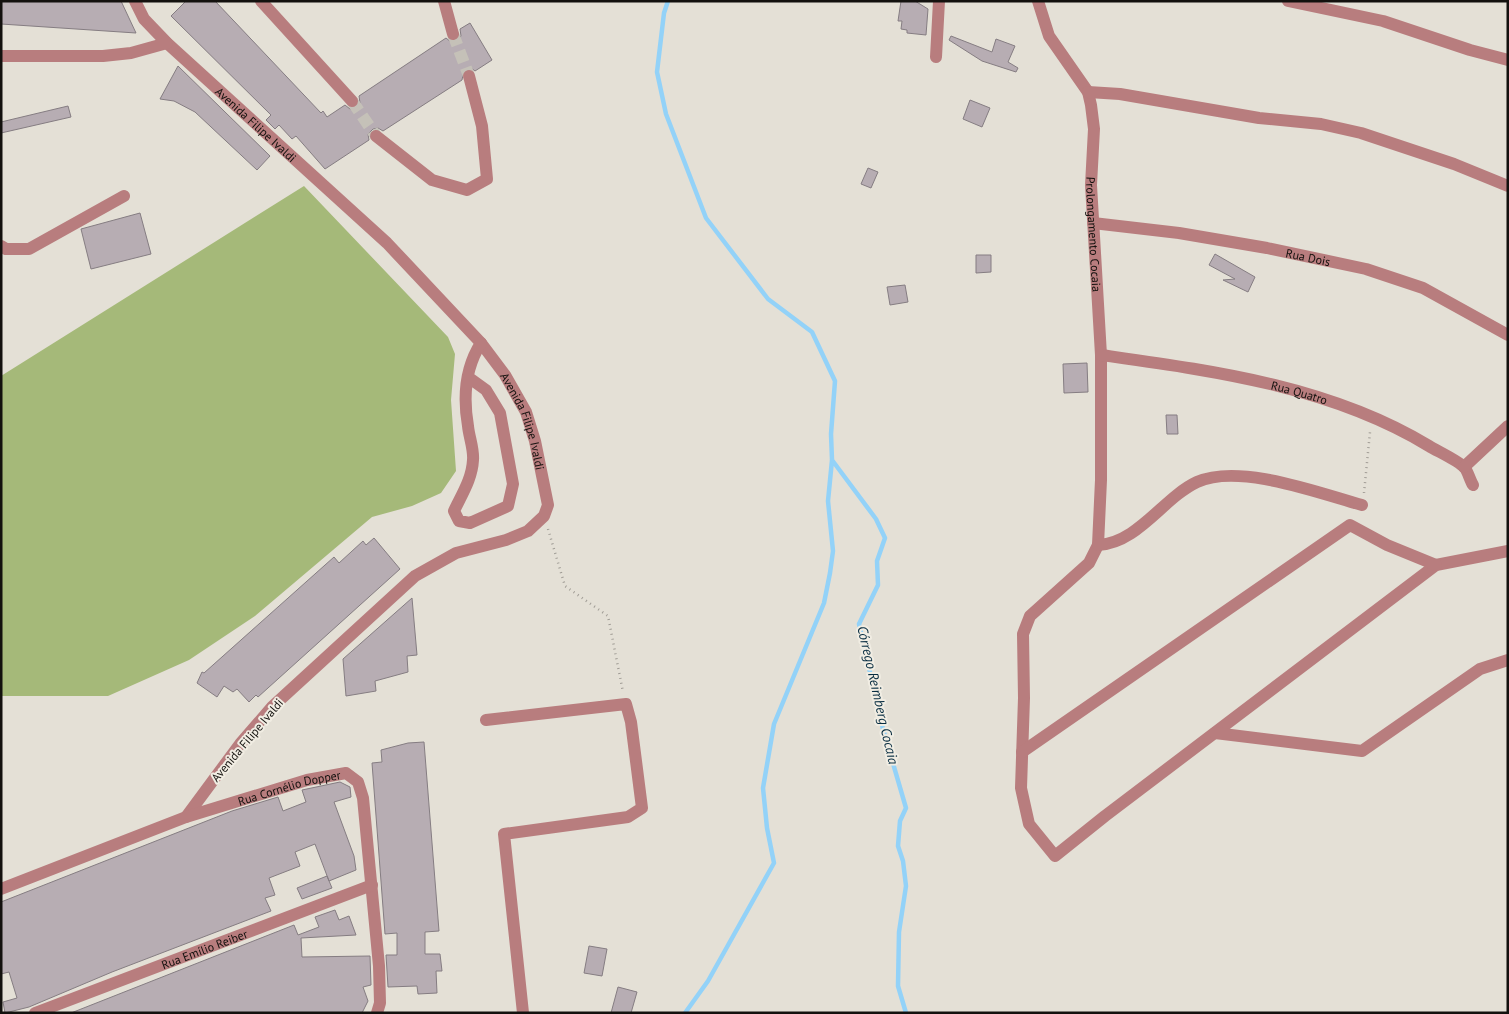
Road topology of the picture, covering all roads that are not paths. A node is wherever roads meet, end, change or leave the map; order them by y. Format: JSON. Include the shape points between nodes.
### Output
{"nodes":[{"id":1,"x":135,"y":1,"type":"edge"},
{"id":2,"x":261,"y":1,"type":"edge"},
{"id":3,"x":444,"y":1,"type":"edge"},
{"id":4,"x":940,"y":1,"type":"edge"},
{"id":5,"x":1038,"y":1,"type":"edge"},
{"id":6,"x":1288,"y":1,"type":"edge"},
{"id":7,"x":453,"y":34,"type":"tunnel mouth"},
{"id":8,"x":167,"y":43,"type":"junction"},
{"id":9,"x":1,"y":56,"type":"edge"},
{"id":10,"x":936,"y":57,"type":"dead end"},
{"id":11,"x":1508,"y":60,"type":"edge"},
{"id":12,"x":469,"y":76,"type":"tunnel mouth"},
{"id":13,"x":1088,"y":92,"type":"junction"},
{"id":14,"x":352,"y":101,"type":"tunnel mouth"},
{"id":15,"x":376,"y":136,"type":"tunnel mouth"},
{"id":16,"x":1508,"y":186,"type":"edge"},
{"id":17,"x":124,"y":196,"type":"dead end"},
{"id":18,"x":1093,"y":223,"type":"junction"},
{"id":19,"x":1,"y":246,"type":"edge"},
{"id":20,"x":1508,"y":335,"type":"edge"},
{"id":21,"x":480,"y":343,"type":"junction"},
{"id":22,"x":1101,"y":355,"type":"junction"},
{"id":23,"x":468,"y":376,"type":"junction"},
{"id":24,"x":1508,"y":426,"type":"edge"},
{"id":25,"x":1464,"y":467,"type":"junction"},
{"id":26,"x":1473,"y":485,"type":"dead end"},
{"id":27,"x":1362,"y":505,"type":"road end"},
{"id":28,"x":1098,"y":545,"type":"junction"},
{"id":29,"x":1508,"y":551,"type":"edge"},
{"id":30,"x":1436,"y":565,"type":"junction"},
{"id":31,"x":1508,"y":660,"type":"edge"},
{"id":32,"x":486,"y":720,"type":"dead end"},
{"id":33,"x":1214,"y":733,"type":"junction"},
{"id":34,"x":1022,"y":752,"type":"junction"},
{"id":35,"x":186,"y":817,"type":"junction"},
{"id":36,"x":372,"y":885,"type":"junction"},
{"id":37,"x":1,"y":889,"type":"edge"},
{"id":38,"x":36,"y":1013,"type":"edge"},
{"id":39,"x":377,"y":1013,"type":"edge"},
{"id":40,"x":523,"y":1013,"type":"edge"}],
"edges":[{"from":1,"to":8,"type":"street","name":"Avenida Filipe Ivaldi","via":[[144,19]]},
{"from":2,"to":14,"type":"street"},
{"from":3,"to":7,"type":"street"},
{"from":4,"to":10,"type":"street"},
{"from":5,"to":13,"type":"street","name":"Prolongamento Cocaia","via":[[1049,36]]},
{"from":6,"to":11,"type":"street","via":[[1383,20],[1462,48]]},
{"from":8,"to":9,"type":"street","via":[[131,53],[103,56]]},
{"from":8,"to":21,"type":"street","name":"Avenida Filipe Ivaldi","via":[[387,244]]},
{"from":12,"to":15,"type":"street","via":[[482,126],[488,179],[467,190],[432,180]]},
{"from":13,"to":16,"type":"street","via":[[1129,95],[1250,116],[1322,124],[1361,133],[1454,164]]},
{"from":13,"to":18,"type":"street","name":"Prolongamento Cocaia","via":[[1094,129]]},
{"from":17,"to":19,"type":"street","via":[[29,249],[6,250]]},
{"from":18,"to":20,"type":"street","name":"Rua Dois","via":[[1179,233],[1366,269],[1423,288]]},
{"from":18,"to":22,"type":"street","name":"Prolongamento Cocaia"},
{"from":21,"to":23,"type":"street"},
{"from":21,"to":35,"type":"street","name":"Avenida Filipe Ivaldi","via":[[505,375],[530,423],[548,505],[544,516],[528,531],[456,553],[415,576],[272,707]]},
{"from":22,"to":25,"type":"street","name":"Rua Quatro","via":[[1226,374],[1338,402],[1398,427]]},
{"from":22,"to":28,"type":"street","name":"Prolongamento Cocaia"},
{"from":23,"to":23,"type":"street","via":[[465,390],[474,459],[470,479],[454,511],[459,520],[470,523],[508,506],[513,484],[500,413],[486,390]]},
{"from":24,"to":25,"type":"street"},
{"from":25,"to":26,"type":"street"},
{"from":27,"to":28,"type":"street","via":[[1262,478],[1239,475],[1198,482],[1120,541]]},
{"from":28,"to":34,"type":"street","via":[[1089,563],[1025,624]]},
{"from":29,"to":30,"type":"street"},
{"from":30,"to":33,"type":"street"},
{"from":30,"to":34,"type":"street","via":[[1386,545],[1350,525]]},
{"from":31,"to":33,"type":"street","via":[[1480,669],[1362,751]]},
{"from":32,"to":40,"type":"street","via":[[626,704],[642,808],[628,817],[504,834]]},
{"from":33,"to":34,"type":"street","via":[[1055,856],[1028,824],[1021,788]]},
{"from":35,"to":36,"type":"street","name":"Rua Cornélio Dopper","via":[[307,780],[346,773],[362,788]]},
{"from":35,"to":37,"type":"street","name":"Rua Cornélio Dopper"},
{"from":36,"to":38,"type":"street","name":"Rua Emílio Reiber"},
{"from":36,"to":39,"type":"street","name":"Rua Cornélio Dopper","via":[[380,1003]]}]}
